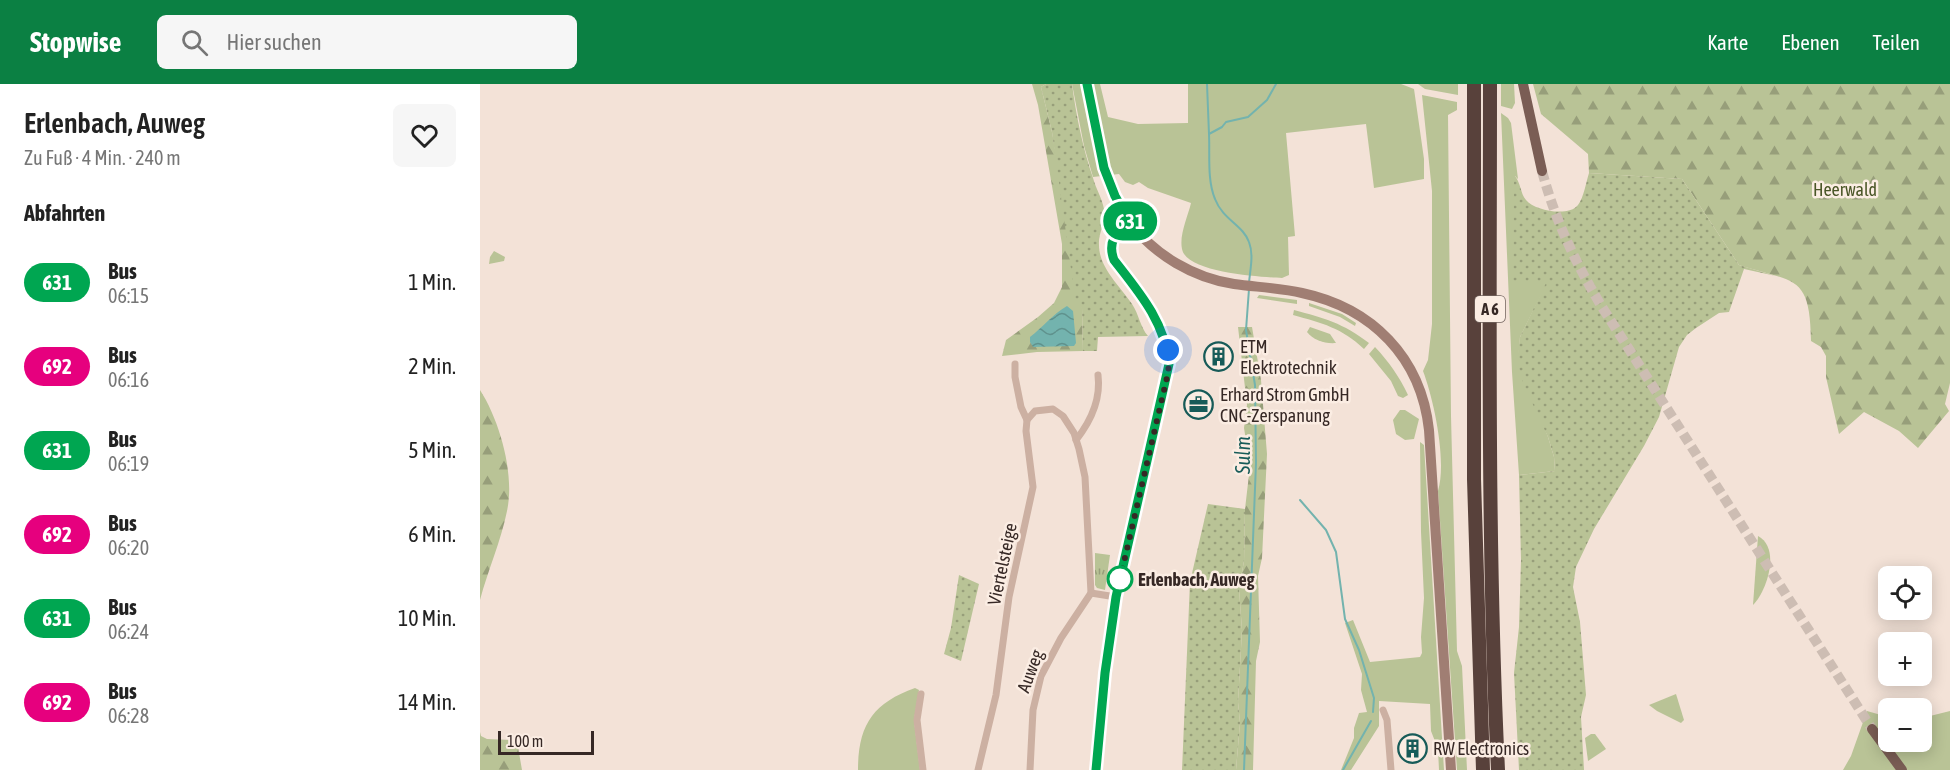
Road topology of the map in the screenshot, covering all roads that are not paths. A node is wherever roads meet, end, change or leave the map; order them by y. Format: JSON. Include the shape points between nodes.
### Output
{"nodes":[{"id":1,"x":1087,"y":84,"type":"edge"},
{"id":2,"x":1523,"y":84,"type":"edge"},
{"id":3,"x":1474,"y":87,"type":"edge"},
{"id":4,"x":1490,"y":88,"type":"edge"},
{"id":5,"x":1542,"y":171,"type":"tunnel mouth"},
{"id":6,"x":1130,"y":222,"type":"junction"},
{"id":7,"x":1015,"y":364,"type":"dead end"},
{"id":8,"x":1098,"y":375,"type":"dead end"},
{"id":9,"x":1027,"y":420,"type":"junction"},
{"id":10,"x":1076,"y":440,"type":"junction"},
{"id":11,"x":1091,"y":593,"type":"junction"},
{"id":12,"x":1116,"y":597,"type":"junction"},
{"id":13,"x":921,"y":694,"type":"dead end"},
{"id":14,"x":1383,"y":710,"type":"dead end"},
{"id":15,"x":923,"y":770,"type":"edge"},
{"id":16,"x":978,"y":770,"type":"edge"},
{"id":17,"x":1030,"y":770,"type":"edge"},
{"id":18,"x":1096,"y":770,"type":"edge"},
{"id":19,"x":1391,"y":770,"type":"edge"},
{"id":20,"x":1451,"y":770,"type":"edge"},
{"id":21,"x":1483,"y":770,"type":"edge"},
{"id":22,"x":1498,"y":770,"type":"edge"},
{"id":23,"x":1902,"y":770,"type":"edge"},
{"id":24,"x":1910,"y":770,"type":"edge"}],
"edges":[{"from":1,"to":6,"type":"street","via":[[1104,168]]},
{"from":2,"to":5,"type":"main road"},
{"from":3,"to":21,"type":"highway","number":"A 6","via":[[1474,479]]},
{"from":4,"to":22,"type":"highway","number":"A 6","via":[[1490,479]]},
{"from":6,"to":12,"type":"street","via":[[1112,240],[1112,253],[1158,321],[1169,364]]},
{"from":6,"to":20,"type":"street","via":[[1160,253],[1208,278],[1317,296],[1359,315],[1395,346],[1412,370],[1429,430]]},
{"from":7,"to":9,"type":"street","name":"Viertelsteige","via":[[1021,407]]},
{"from":8,"to":10,"type":"street","via":[[1092,415]]},
{"from":9,"to":10,"type":"street","via":[[1035,411],[1053,409],[1063,416]]},
{"from":9,"to":16,"type":"street","name":"Viertelsteige","via":[[1031,500],[1009,597],[996,695]]},
{"from":10,"to":11,"type":"street","via":[[1085,477]]},
{"from":11,"to":12,"type":"street"},
{"from":11,"to":17,"type":"street","name":"Auweg","via":[[1060,638],[1041,676],[1033,710]]},
{"from":12,"to":18,"type":"street"},
{"from":13,"to":15,"type":"street","via":[[917,720]]},
{"from":14,"to":19,"type":"street"},
{"from":23,"to":24,"type":"main road","via":[[1874,732]]}]}
